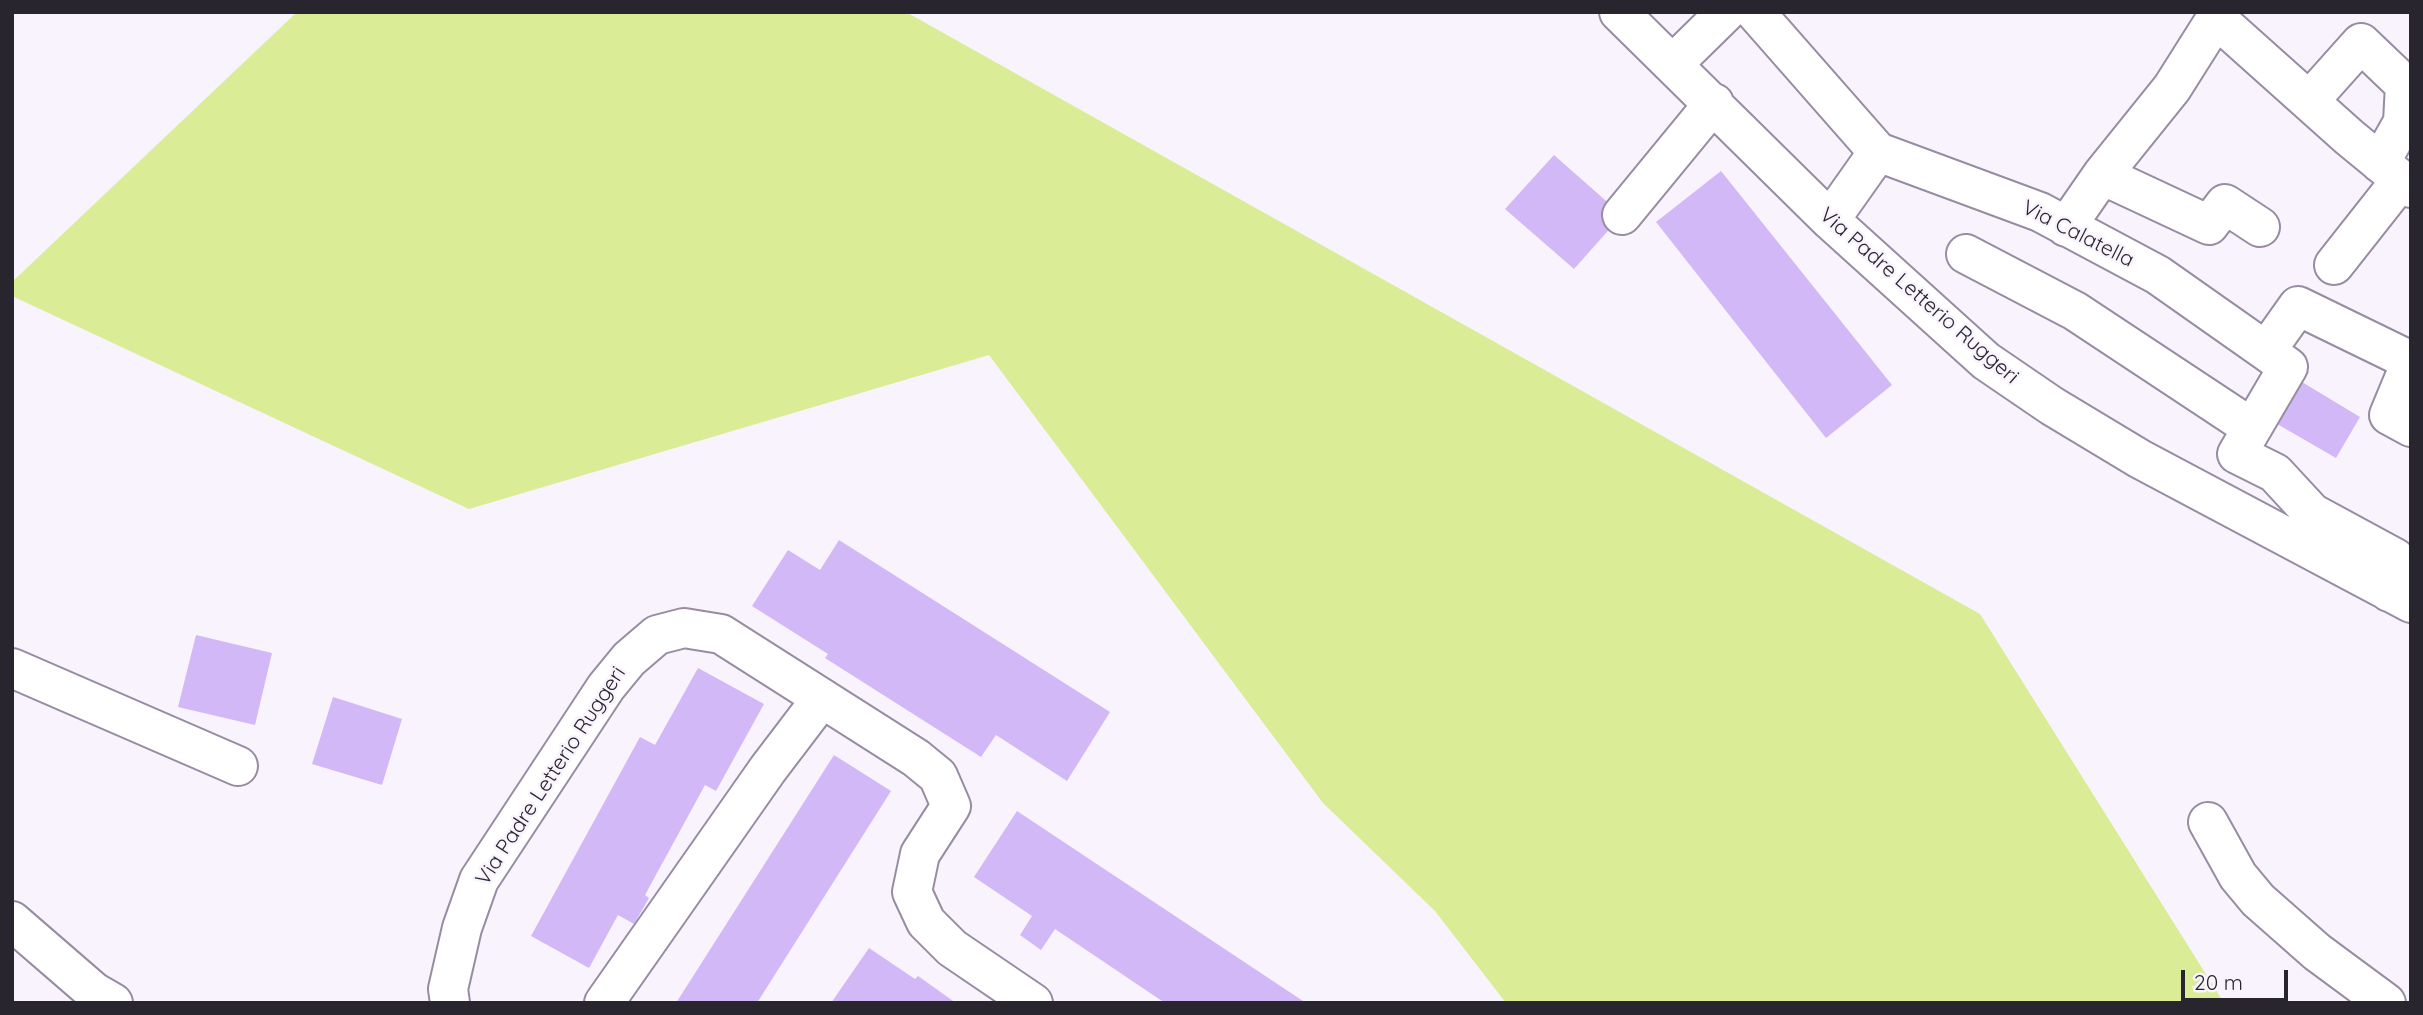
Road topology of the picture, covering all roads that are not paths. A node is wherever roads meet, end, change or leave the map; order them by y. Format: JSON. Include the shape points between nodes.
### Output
{"nodes":[{"id":1,"x":1619,"y":12,"type":"edge"},
{"id":2,"x":1726,"y":12,"type":"edge"},
{"id":3,"x":1755,"y":12,"type":"edge"},
{"id":4,"x":2218,"y":16,"type":"edge"},
{"id":5,"x":1674,"y":64,"type":"junction"},
{"id":6,"x":2310,"y":100,"type":"junction"},
{"id":7,"x":1714,"y":103,"type":"junction"},
{"id":8,"x":1878,"y":152,"type":"junction"},
{"id":9,"x":2102,"y":175,"type":"junction"},
{"id":10,"x":2397,"y":177,"type":"edge"},
{"id":11,"x":1622,"y":215,"type":"dead end"},
{"id":12,"x":1830,"y":220,"type":"junction"},
{"id":13,"x":2066,"y":226,"type":"junction"},
{"id":14,"x":2260,"y":227,"type":"dead end"},
{"id":15,"x":1965,"y":254,"type":"dead end"},
{"id":16,"x":2334,"y":265,"type":"dead end"},
{"id":17,"x":2266,"y":351,"type":"junction"},
{"id":18,"x":2411,"y":361,"type":"edge"},
{"id":19,"x":2400,"y":421,"type":"edge"},
{"id":20,"x":2252,"y":428,"type":"junction"},
{"id":21,"x":2400,"y":598,"type":"edge"},
{"id":22,"x":12,"y":668,"type":"edge"},
{"id":23,"x":822,"y":698,"type":"junction"},
{"id":24,"x":238,"y":766,"type":"dead end"},
{"id":25,"x":2208,"y":822,"type":"dead end"},
{"id":26,"x":12,"y":921,"type":"edge"},
{"id":27,"x":113,"y":1003,"type":"edge"},
{"id":28,"x":450,"y":1003,"type":"edge"},
{"id":29,"x":604,"y":1003,"type":"edge"},
{"id":30,"x":1032,"y":1003,"type":"edge"},
{"id":31,"x":2386,"y":1003,"type":"edge"}],
"edges":[{"from":1,"to":5,"type":"street","name":"Via Padre Letterio Ruggeri"},
{"from":2,"to":5,"type":"street"},
{"from":3,"to":8,"type":"street","name":"Via Calatella"},
{"from":4,"to":6,"type":"street"},
{"from":4,"to":9,"type":"street","via":[[2172,88]]},
{"from":5,"to":7,"type":"street","name":"Via Padre Letterio Ruggeri"},
{"from":6,"to":10,"type":"street"},
{"from":6,"to":10,"type":"street","via":[[2361,43],[2405,85]]},
{"from":7,"to":11,"type":"street"},
{"from":7,"to":12,"type":"street","name":"Via Padre Letterio Ruggeri"},
{"from":8,"to":12,"type":"street"},
{"from":8,"to":13,"type":"street","name":"Via Calatella","via":[[2040,212]]},
{"from":9,"to":13,"type":"street"},
{"from":9,"to":14,"type":"street","via":[[2209,225],[2225,205]]},
{"from":10,"to":16,"type":"street"},
{"from":12,"to":21,"type":"street","name":"Via Padre Letterio Ruggeri","via":[[2017,384],[2140,459]]},
{"from":13,"to":17,"type":"street","name":"Via Calatella","via":[[2158,275]]},
{"from":15,"to":20,"type":"street","via":[[2075,311]]},
{"from":17,"to":18,"type":"street","via":[[2298,306]]},
{"from":17,"to":20,"type":"street","name":"Via Calatella","via":[[2288,367]]},
{"from":18,"to":19,"type":"street"},
{"from":20,"to":21,"type":"street","via":[[2236,454],[2275,474],[2312,513],[2395,558]]},
{"from":22,"to":24,"type":"street"},
{"from":23,"to":28,"type":"street","name":"Via Padre Letterio Ruggeri","via":[[721,634],[684,628],[656,635],[606,687],[480,880],[462,928]]},
{"from":23,"to":29,"type":"street"},
{"from":23,"to":30,"type":"street","name":"Via Padre Letterio Ruggeri","via":[[938,776],[951,806],[919,854],[912,892],[926,922],[952,948]]},
{"from":25,"to":31,"type":"street","via":[[2238,876],[2258,900],[2317,952]]},
{"from":26,"to":27,"type":"street"}]}
